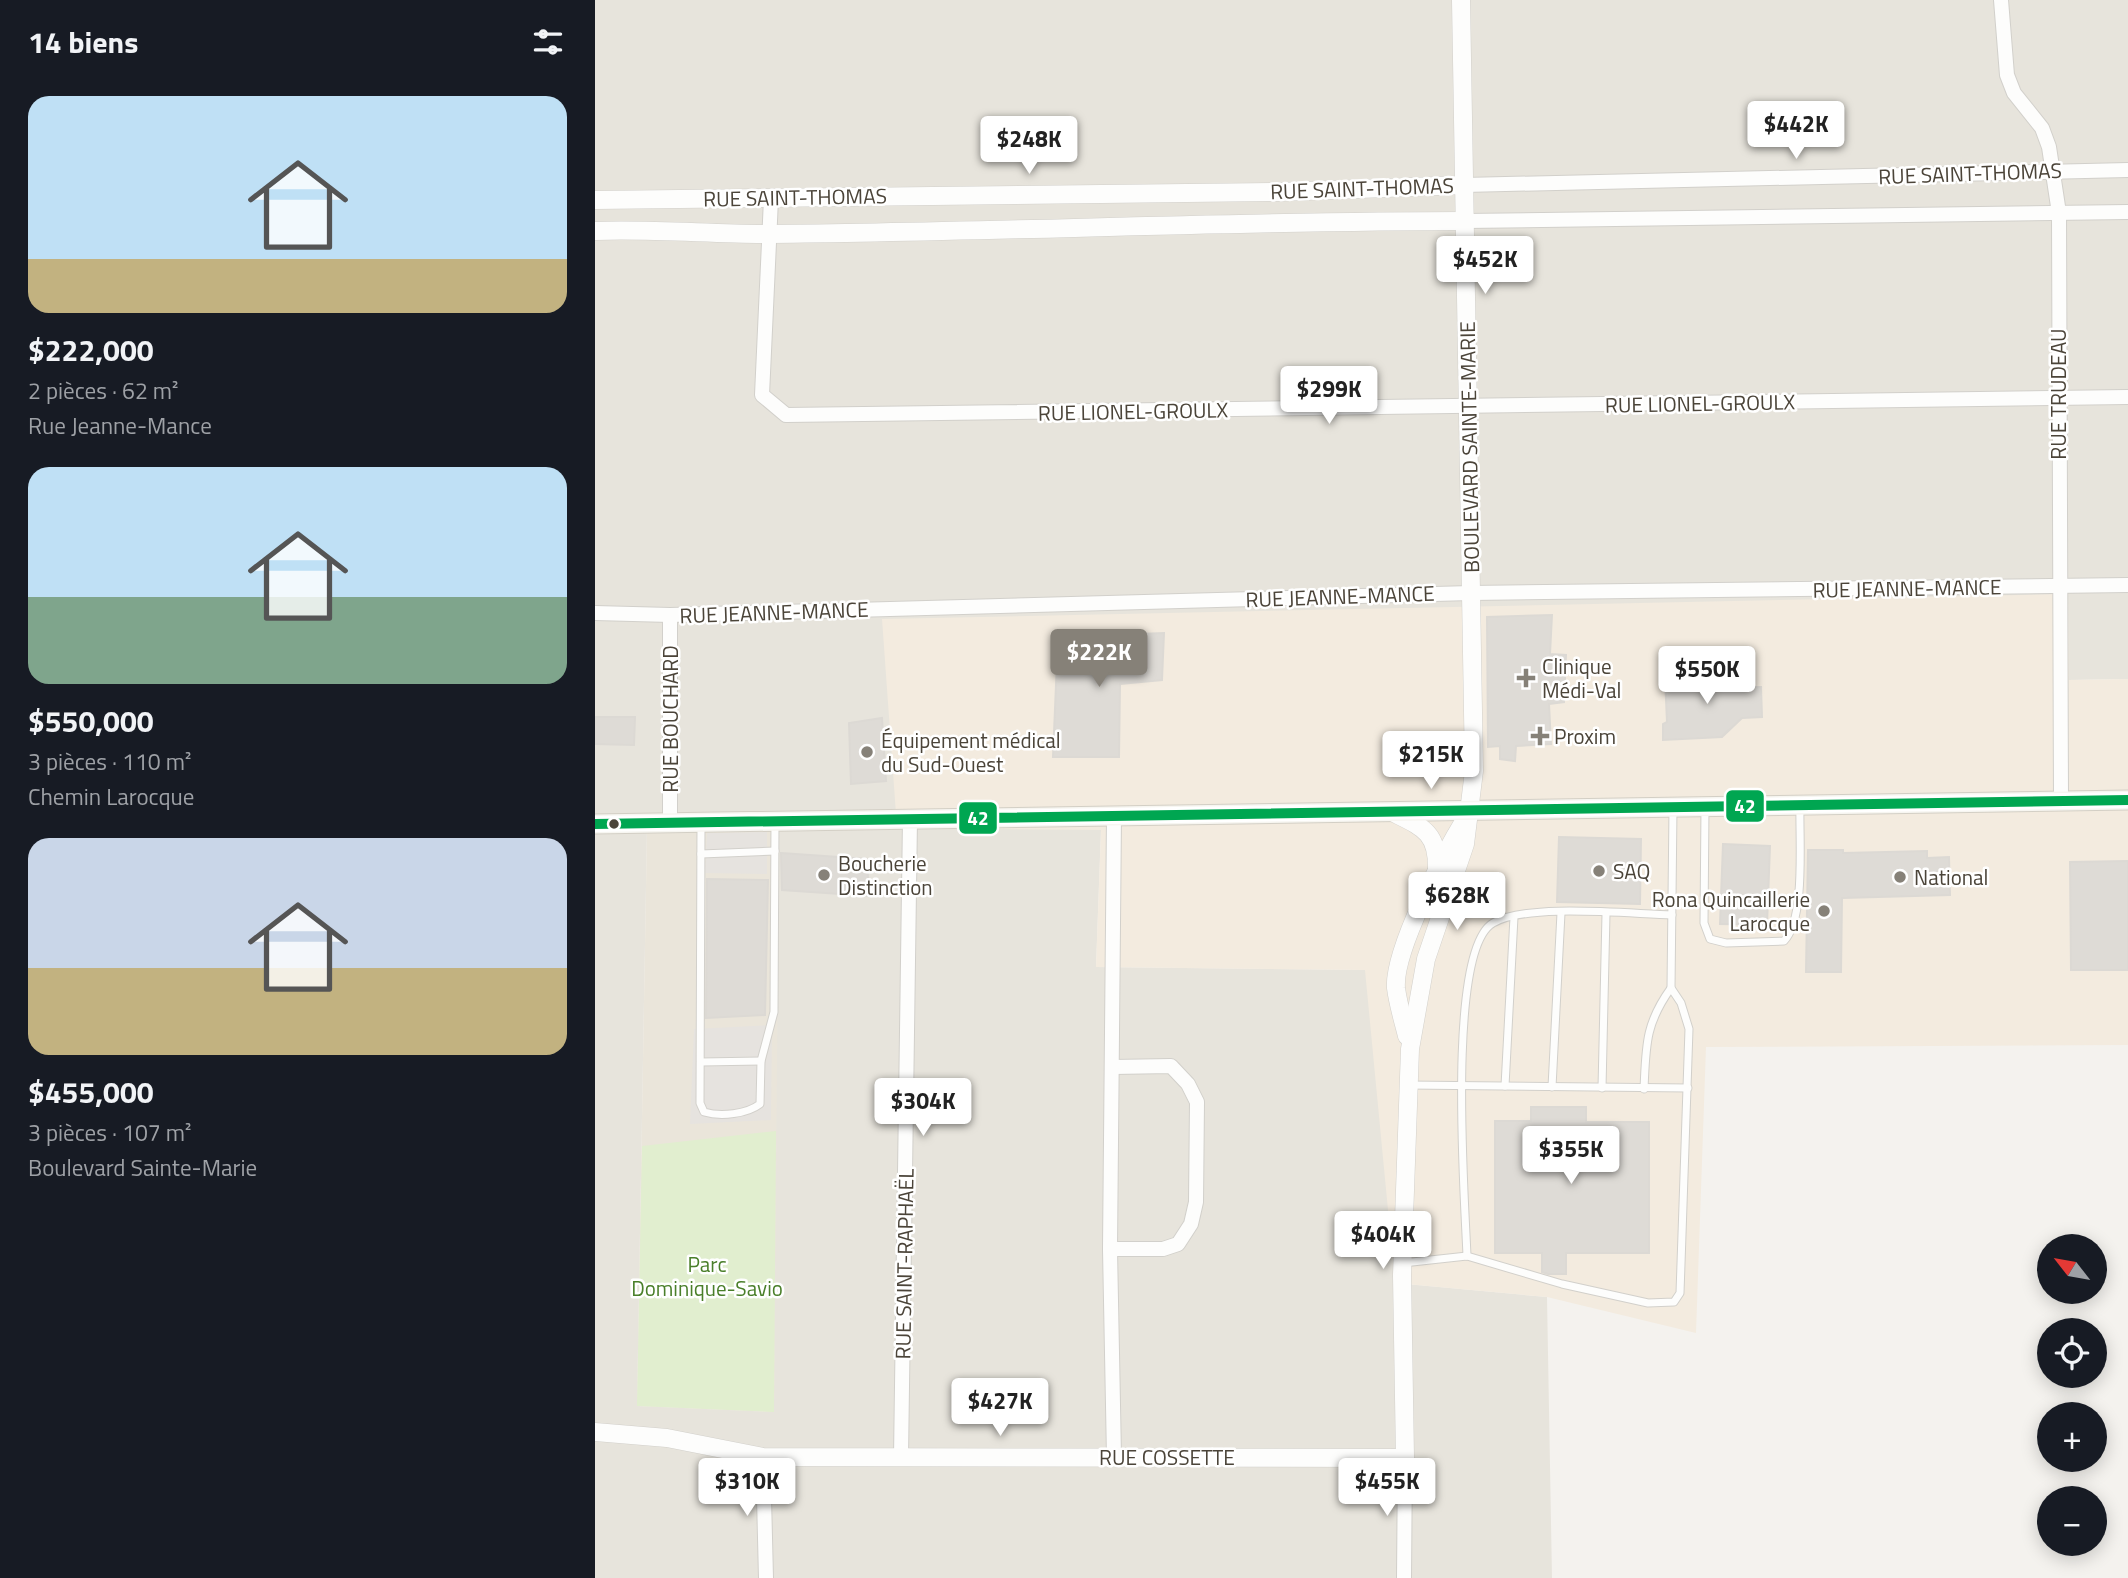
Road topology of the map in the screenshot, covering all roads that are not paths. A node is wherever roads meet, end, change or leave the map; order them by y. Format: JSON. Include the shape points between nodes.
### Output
{"nodes":[{"id":1,"x":1461,"y":0,"type":"edge"},
{"id":2,"x":2001,"y":0,"type":"edge"},
{"id":3,"x":2052,"y":170,"type":"junction"},
{"id":4,"x":2128,"y":170,"type":"edge"},
{"id":5,"x":1464,"y":185,"type":"junction"},
{"id":6,"x":771,"y":199,"type":"junction"},
{"id":7,"x":595,"y":200,"type":"edge"},
{"id":8,"x":2128,"y":212,"type":"edge"},
{"id":9,"x":2059,"y":213,"type":"junction"},
{"id":10,"x":1465,"y":221,"type":"junction"},
{"id":11,"x":595,"y":232,"type":"edge"},
{"id":12,"x":768,"y":234,"type":"junction"},
{"id":13,"x":2128,"y":397,"type":"edge"},
{"id":14,"x":2058,"y":398,"type":"junction"},
{"id":15,"x":1468,"y":406,"type":"junction"},
{"id":16,"x":2128,"y":585,"type":"edge"},
{"id":17,"x":2059,"y":586,"type":"junction"},
{"id":18,"x":1471,"y":593,"type":"junction"},
{"id":19,"x":595,"y":613,"type":"edge"},
{"id":20,"x":670,"y":615,"type":"junction"},
{"id":21,"x":2128,"y":800,"type":"edge"},
{"id":22,"x":2061,"y":801,"type":"junction"},
{"id":23,"x":1800,"y":805,"type":"junction"},
{"id":24,"x":1673,"y":807,"type":"junction"},
{"id":25,"x":1705,"y":807,"type":"junction"},
{"id":26,"x":1470,"y":810,"type":"junction"},
{"id":27,"x":1392,"y":812,"type":"junction"},
{"id":28,"x":1114,"y":816,"type":"junction"},
{"id":29,"x":910,"y":819,"type":"junction"},
{"id":30,"x":775,"y":821,"type":"junction"},
{"id":31,"x":701,"y":822,"type":"junction"},
{"id":32,"x":670,"y":823,"type":"junction"},
{"id":33,"x":595,"y":824,"type":"edge"},
{"id":34,"x":775,"y":851,"type":"junction"},
{"id":35,"x":701,"y":854,"type":"junction"},
{"id":36,"x":1437,"y":875,"type":"junction"},
{"id":37,"x":1561,"y":913,"type":"junction"},
{"id":38,"x":1606,"y":914,"type":"junction"},
{"id":39,"x":1672,"y":915,"type":"junction"},
{"id":40,"x":1514,"y":917,"type":"junction"},
{"id":41,"x":1671,"y":988,"type":"junction"},
{"id":42,"x":1410,"y":1049,"type":"junction"},
{"id":43,"x":761,"y":1061,"type":"junction"},
{"id":44,"x":701,"y":1062,"type":"junction"},
{"id":45,"x":1113,"y":1067,"type":"junction"},
{"id":46,"x":1408,"y":1085,"type":"junction"},
{"id":47,"x":1461,"y":1086,"type":"junction"},
{"id":48,"x":1505,"y":1086,"type":"junction"},
{"id":49,"x":1552,"y":1087,"type":"junction"},
{"id":50,"x":1602,"y":1088,"type":"junction"},
{"id":51,"x":1688,"y":1088,"type":"junction"},
{"id":52,"x":1644,"y":1089,"type":"junction"},
{"id":53,"x":1110,"y":1249,"type":"junction"},
{"id":54,"x":1467,"y":1256,"type":"junction"},
{"id":55,"x":1403,"y":1263,"type":"junction"},
{"id":56,"x":595,"y":1432,"type":"edge"},
{"id":57,"x":763,"y":1457,"type":"junction"},
{"id":58,"x":901,"y":1457,"type":"junction"},
{"id":59,"x":1114,"y":1457,"type":"junction"},
{"id":60,"x":1405,"y":1458,"type":"junction"},
{"id":61,"x":766,"y":1578,"type":"edge"},
{"id":62,"x":1404,"y":1578,"type":"edge"}],
"edges":[{"from":1,"to":5,"type":"street","name":"BOULEVARD SAINTE-MARIE"},
{"from":2,"to":3,"type":"street","name":"RUE TRUDEAU","via":[[2007,75],[2014,93],[2042,128]]},
{"from":3,"to":4,"type":"street","name":"RUE SAINT-THOMAS"},
{"from":3,"to":5,"type":"street","name":"RUE SAINT-THOMAS"},
{"from":3,"to":9,"type":"street","name":"RUE TRUDEAU"},
{"from":5,"to":6,"type":"street","name":"RUE SAINT-THOMAS"},
{"from":5,"to":10,"type":"street","name":"BOULEVARD SAINTE-MARIE"},
{"from":6,"to":7,"type":"street","name":"RUE SAINT-THOMAS"},
{"from":6,"to":12,"type":"street","name":"RUE LIONEL-GROULX"},
{"from":8,"to":9,"type":"street","name":"RUE SAINT-THOMAS"},
{"from":9,"to":10,"type":"street","name":"RUE SAINT-THOMAS"},
{"from":9,"to":14,"type":"street","name":"RUE TRUDEAU"},
{"from":10,"to":12,"type":"street","name":"RUE SAINT-THOMAS"},
{"from":10,"to":15,"type":"street","name":"BOULEVARD SAINTE-MARIE"},
{"from":11,"to":12,"type":"street","name":"RUE SAINT-THOMAS","via":[[649,229]]},
{"from":12,"to":15,"type":"street","name":"RUE LIONEL-GROULX","via":[[762,395],[786,415]]},
{"from":13,"to":14,"type":"street","name":"RUE LIONEL-GROULX"},
{"from":14,"to":15,"type":"street","name":"RUE LIONEL-GROULX"},
{"from":14,"to":17,"type":"street","name":"RUE TRUDEAU"},
{"from":15,"to":18,"type":"street","name":"BOULEVARD SAINTE-MARIE"},
{"from":16,"to":17,"type":"street","name":"RUE JEANNE-MANCE"},
{"from":17,"to":18,"type":"street","name":"RUE JEANNE-MANCE"},
{"from":17,"to":22,"type":"street","name":"RUE TRUDEAU"},
{"from":18,"to":20,"type":"street","name":"RUE JEANNE-MANCE"},
{"from":18,"to":26,"type":"street","name":"BOULEVARD SAINTE-MARIE","via":[[1474,771]]},
{"from":19,"to":20,"type":"street","name":"RUE JEANNE-MANCE"},
{"from":20,"to":32,"type":"street","name":"RUE BOUCHARD"},
{"from":21,"to":22,"type":"main road"},
{"from":22,"to":23,"type":"main road"},
{"from":23,"to":25,"type":"main road"},
{"from":23,"to":25,"type":"lane","via":[[1793,932],[1784,941],[1725,943],[1710,939],[1704,923]]},
{"from":24,"to":25,"type":"main road"},
{"from":24,"to":26,"type":"main road"},
{"from":24,"to":39,"type":"lane"},
{"from":26,"to":27,"type":"main road"},
{"from":26,"to":36,"type":"street","name":"BOULEVARD SAINTE-MARIE"},
{"from":26,"to":42,"type":"street","name":"BOULEVARD SAINTE-MARIE","via":[[1465,844],[1426,959]]},
{"from":27,"to":28,"type":"main road"},
{"from":27,"to":36,"type":"street","via":[[1428,832],[1438,849]]},
{"from":28,"to":29,"type":"main road"},
{"from":28,"to":45,"type":"street"},
{"from":29,"to":30,"type":"main road"},
{"from":29,"to":58,"type":"street","name":"RUE SAINT-RAPHAËL"},
{"from":30,"to":31,"type":"main road"},
{"from":30,"to":34,"type":"lane"},
{"from":31,"to":32,"type":"main road"},
{"from":31,"to":35,"type":"lane"},
{"from":32,"to":33,"type":"main road"},
{"from":34,"to":35,"type":"lane"},
{"from":34,"to":43,"type":"lane","via":[[774,1013]]},
{"from":35,"to":44,"type":"lane"},
{"from":36,"to":42,"type":"street","name":"BOULEVARD SAINTE-MARIE","via":[[1398,962],[1396,987]]},
{"from":37,"to":38,"type":"lane"},
{"from":37,"to":40,"type":"lane"},
{"from":37,"to":49,"type":"lane"},
{"from":38,"to":39,"type":"lane"},
{"from":38,"to":50,"type":"lane"},
{"from":39,"to":41,"type":"lane"},
{"from":40,"to":47,"type":"lane","via":[[1491,924],[1476,945],[1467,971]]},
{"from":40,"to":48,"type":"lane"},
{"from":41,"to":51,"type":"lane","via":[[1689,1029]]},
{"from":41,"to":52,"type":"lane","via":[[1646,1034]]},
{"from":42,"to":46,"type":"street","name":"BOULEVARD SAINTE-MARIE"},
{"from":43,"to":44,"type":"lane"},
{"from":43,"to":44,"type":"lane","via":[[760,1104],[750,1111],[711,1114],[704,1112],[700,1103]]},
{"from":45,"to":53,"type":"street"},
{"from":45,"to":53,"type":"street","via":[[1171,1066],[1188,1084],[1197,1102],[1196,1202],[1191,1224],[1178,1244],[1163,1249]]},
{"from":46,"to":47,"type":"lane"},
{"from":46,"to":55,"type":"street","name":"BOULEVARD SAINTE-MARIE"},
{"from":47,"to":48,"type":"lane"},
{"from":47,"to":54,"type":"lane"},
{"from":48,"to":49,"type":"lane"},
{"from":49,"to":50,"type":"lane"},
{"from":50,"to":52,"type":"lane"},
{"from":51,"to":52,"type":"lane"},
{"from":51,"to":54,"type":"lane","via":[[1680,1293],[1674,1302],[1648,1303]]},
{"from":53,"to":59,"type":"street"},
{"from":54,"to":55,"type":"lane"},
{"from":55,"to":60,"type":"street","name":"BOULEVARD SAINTE-MARIE"},
{"from":56,"to":57,"type":"street","name":"RUE COSSETTE","via":[[667,1438]]},
{"from":57,"to":58,"type":"street","name":"RUE COSSETTE"},
{"from":57,"to":61,"type":"street"},
{"from":58,"to":59,"type":"street","name":"RUE COSSETTE"},
{"from":59,"to":60,"type":"street","name":"RUE COSSETTE"},
{"from":60,"to":62,"type":"street","name":"BOULEVARD SAINTE-MARIE"}]}
